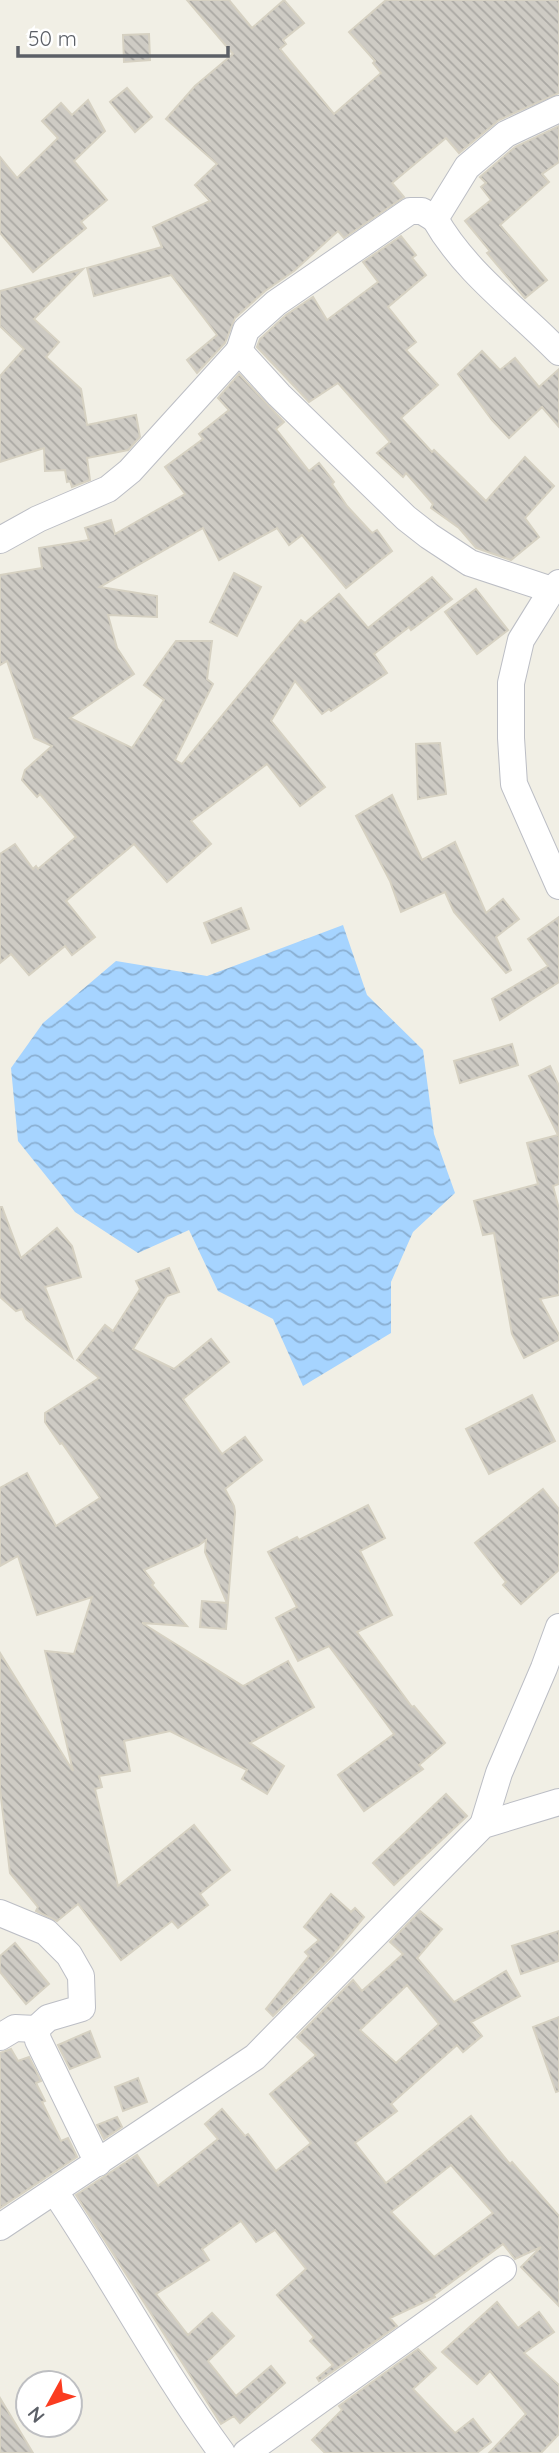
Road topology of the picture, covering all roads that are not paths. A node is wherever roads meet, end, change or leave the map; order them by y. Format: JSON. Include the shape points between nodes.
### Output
{"nodes":[{"id":1,"x":559,"y":108,"type":"edge"},
{"id":2,"x":435,"y":219,"type":"junction"},
{"id":3,"x":239,"y":351,"type":"junction"},
{"id":4,"x":559,"y":352,"type":"edge"},
{"id":5,"x":0,"y":540,"type":"edge"},
{"id":6,"x":556,"y":587,"type":"edge"},
{"id":7,"x":559,"y":886,"type":"edge"},
{"id":8,"x":559,"y":1627,"type":"edge"},
{"id":9,"x":559,"y":1802,"type":"edge"},
{"id":10,"x":483,"y":1825,"type":"junction"},
{"id":11,"x":0,"y":1913,"type":"edge"},
{"id":12,"x":36,"y":2029,"type":"junction"},
{"id":13,"x":0,"y":2038,"type":"edge"},
{"id":14,"x":98,"y":2163,"type":"junction"},
{"id":15,"x":55,"y":2192,"type":"junction"},
{"id":16,"x":0,"y":2227,"type":"edge"},
{"id":17,"x":503,"y":2269,"type":"dead end"},
{"id":18,"x":222,"y":2453,"type":"edge"},
{"id":19,"x":246,"y":2453,"type":"edge"}],
"edges":[{"from":1,"to":2,"type":"street","via":[[506,134],[467,167]]},
{"from":2,"to":3,"type":"street","via":[[422,211],[410,211],[276,303],[246,330]]},
{"from":2,"to":4,"type":"street","via":[[471,268]]},
{"from":3,"to":5,"type":"street","via":[[130,471],[108,489]]},
{"from":3,"to":6,"type":"street","via":[[414,524],[470,563]]},
{"from":6,"to":7,"type":"street","via":[[521,640],[511,683],[510,738],[514,784]]},
{"from":8,"to":10,"type":"street","via":[[499,1773]]},
{"from":9,"to":10,"type":"street"},
{"from":10,"to":14,"type":"street","via":[[255,2057]]},
{"from":11,"to":12,"type":"street","via":[[46,1932],[69,1955],[81,1976],[82,2008],[48,2018]]},
{"from":12,"to":13,"type":"street","via":[[15,2028]]},
{"from":12,"to":14,"type":"street"},
{"from":14,"to":15,"type":"street"},
{"from":15,"to":16,"type":"street"},
{"from":15,"to":18,"type":"street","via":[[187,2405]]},
{"from":17,"to":19,"type":"street"}]}
